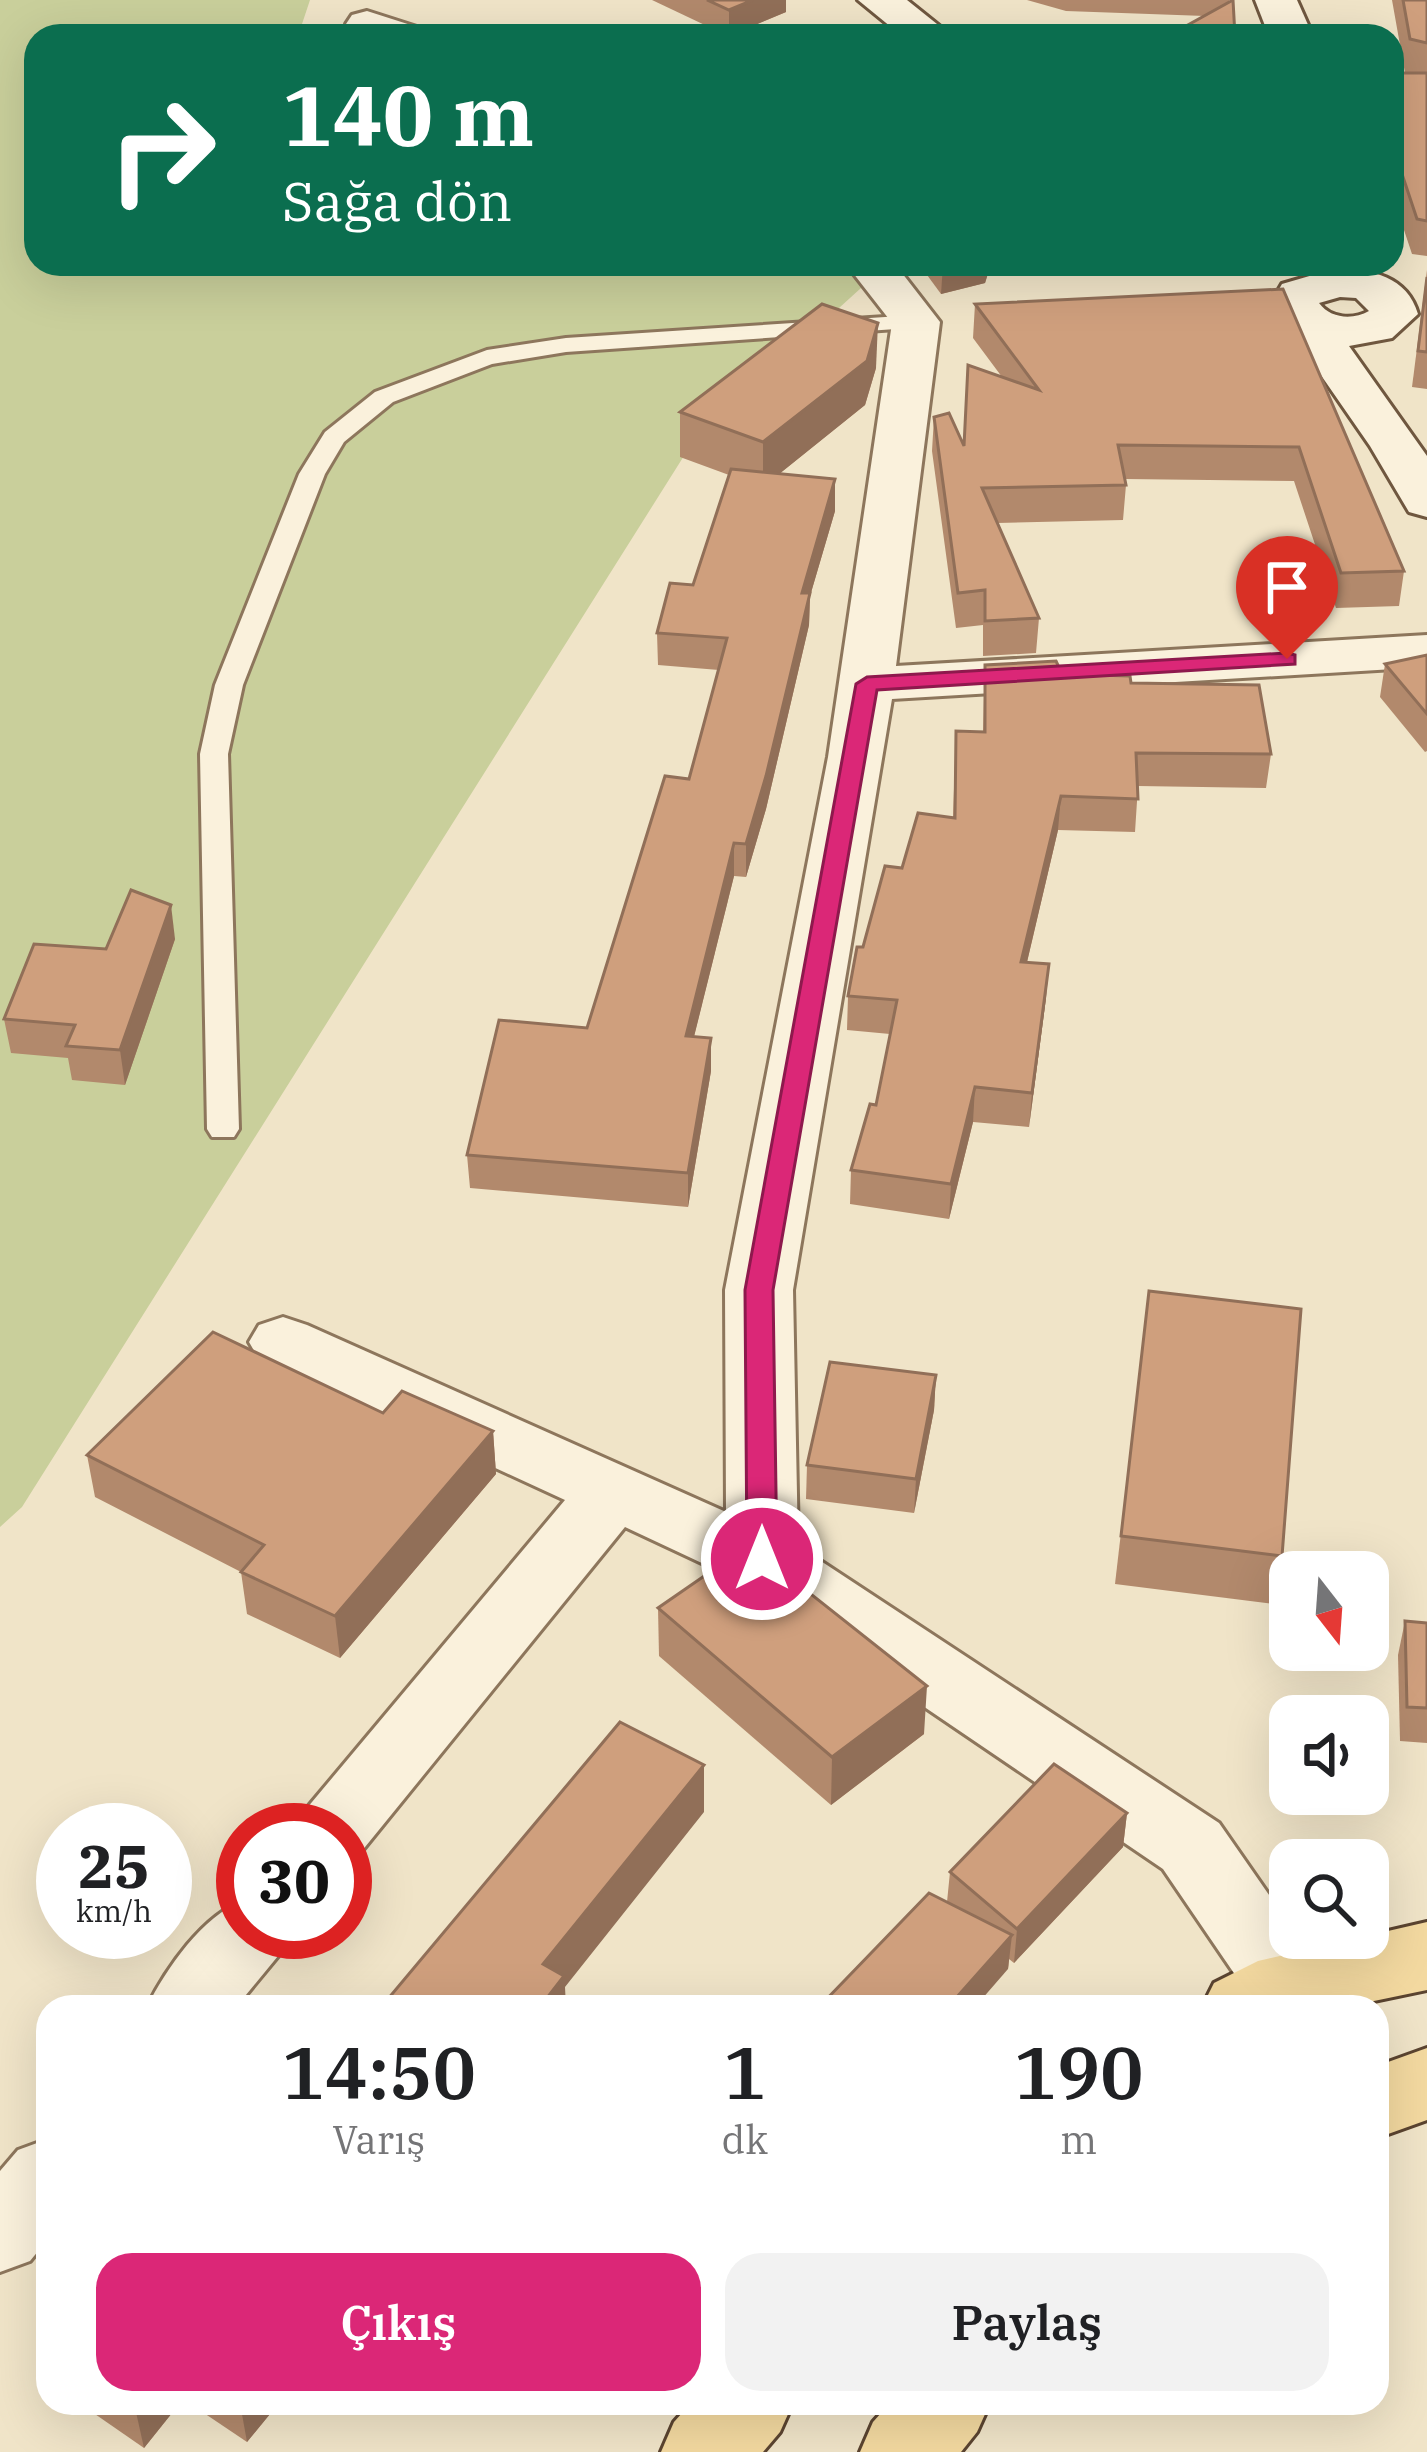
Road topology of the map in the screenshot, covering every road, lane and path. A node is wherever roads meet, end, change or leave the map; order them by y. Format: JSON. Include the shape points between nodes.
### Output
{"nodes":[{"id":1,"x":879,"y":0,"type":"edge"},
{"id":2,"x":914,"y":24,"type":"edge"},
{"id":3,"x":885,"y":276,"type":"edge"},
{"id":4,"x":1342,"y":296,"type":"edge"},
{"id":5,"x":940,"y":321,"type":"junction"},
{"id":6,"x":1395,"y":445,"type":"junction"},
{"id":7,"x":1427,"y":501,"type":"edge"},
{"id":8,"x":1427,"y":651,"type":"edge"},
{"id":9,"x":867,"y":684,"type":"junction"},
{"id":10,"x":224,"y":1129,"type":"dead end"},
{"id":11,"x":283,"y":1342,"type":"dead end"},
{"id":12,"x":613,"y":1492,"type":"junction"},
{"id":13,"x":762,"y":1559,"type":"junction"},
{"id":14,"x":356,"y":1803,"type":"edge"},
{"id":15,"x":1427,"y":1956,"type":"edge"},
{"id":16,"x":228,"y":1959,"type":"edge"},
{"id":17,"x":198,"y":1995,"type":"edge"},
{"id":18,"x":1265,"y":1995,"type":"edge"},
{"id":19,"x":1269,"y":1995,"type":"edge"},
{"id":20,"x":1427,"y":2084,"type":"edge"},
{"id":21,"x":1389,"y":2098,"type":"edge"},
{"id":22,"x":36,"y":2190,"type":"edge"},
{"id":23,"x":0,"y":2234,"type":"edge"},
{"id":24,"x":738,"y":2415,"type":"edge"},
{"id":25,"x":936,"y":2415,"type":"edge"},
{"id":26,"x":706,"y":2452,"type":"edge"},
{"id":27,"x":904,"y":2452,"type":"edge"}],
"edges":[{"from":1,"to":2,"type":"street"},
{"from":3,"to":5,"type":"street"},
{"from":4,"to":6,"type":"street"},
{"from":4,"to":6,"type":"street","via":[[1398,388]]},
{"from":5,"to":9,"type":"street"},
{"from":5,"to":10,"type":"lane","via":[[487,357],[384,397],[334,437],[229,685],[214,754]]},
{"from":6,"to":7,"type":"street"},
{"from":8,"to":9,"type":"street"},
{"from":9,"to":13,"type":"street","via":[[759,1290]]},
{"from":11,"to":12,"type":"street"},
{"from":12,"to":13,"type":"street"},
{"from":12,"to":14,"type":"street"},
{"from":13,"to":18,"type":"street","via":[[1191,1846]]},
{"from":15,"to":19,"type":"main road"},
{"from":16,"to":17,"type":"street"},
{"from":20,"to":21,"type":"main road"},
{"from":22,"to":23,"type":"street"},
{"from":24,"to":26,"type":"main road"},
{"from":25,"to":27,"type":"main road"}]}
